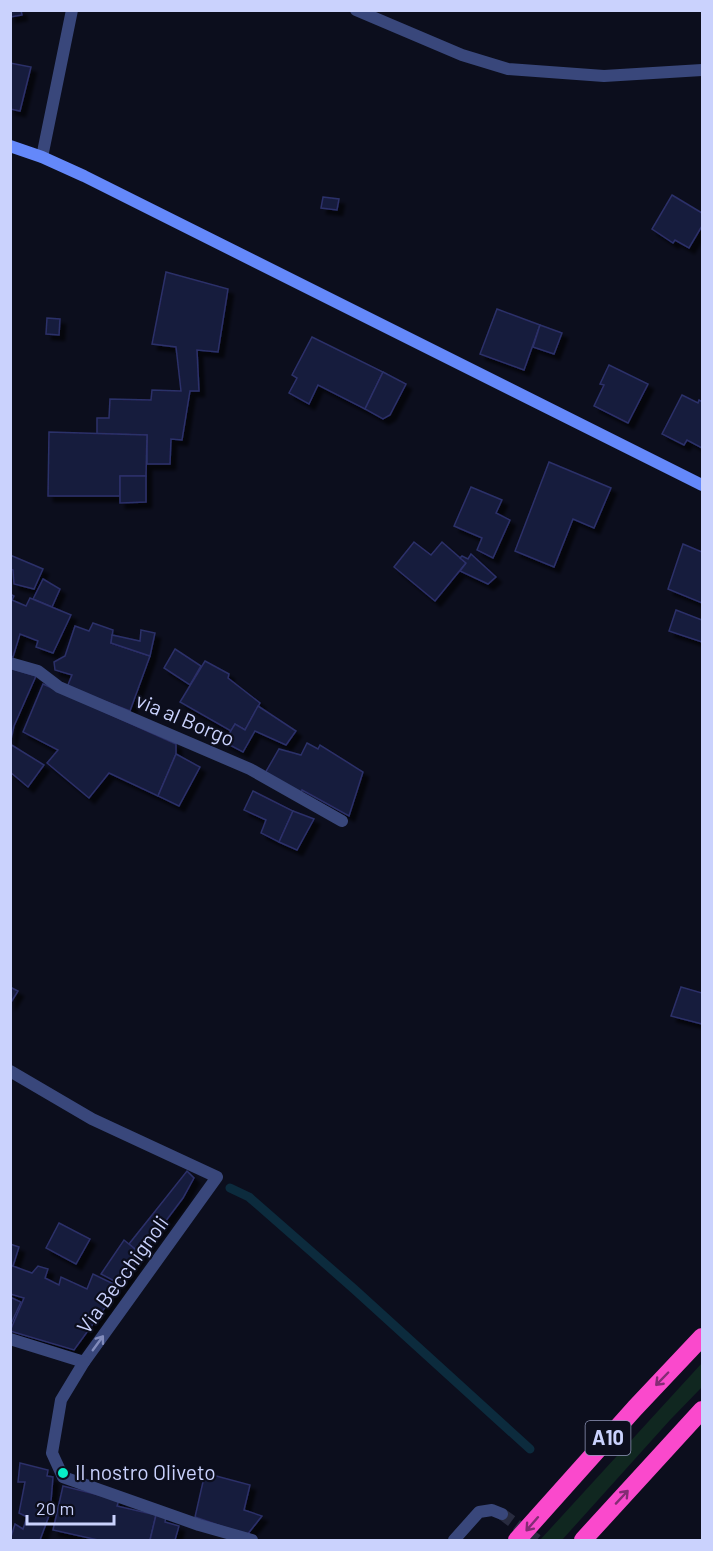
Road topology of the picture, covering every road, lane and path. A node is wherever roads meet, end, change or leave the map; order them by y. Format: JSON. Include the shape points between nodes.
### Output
{"nodes":[{"id":1,"x":72,"y":10,"type":"edge"},
{"id":2,"x":356,"y":10,"type":"edge"},
{"id":3,"x":702,"y":70,"type":"edge"},
{"id":4,"x":10,"y":146,"type":"edge"},
{"id":5,"x":42,"y":157,"type":"junction"},
{"id":6,"x":702,"y":486,"type":"edge"},
{"id":7,"x":10,"y":663,"type":"edge"},
{"id":8,"x":342,"y":821,"type":"dead end"},
{"id":9,"x":10,"y":1071,"type":"edge"},
{"id":10,"x":702,"y":1337,"type":"edge"},
{"id":11,"x":10,"y":1339,"type":"edge"},
{"id":12,"x":84,"y":1362,"type":"junction"},
{"id":13,"x":702,"y":1410,"type":"edge"},
{"id":14,"x":502,"y":1515,"type":"tunnel mouth"},
{"id":15,"x":252,"y":1540,"type":"edge"},
{"id":16,"x":454,"y":1540,"type":"edge"},
{"id":17,"x":517,"y":1540,"type":"edge"},
{"id":18,"x":583,"y":1540,"type":"edge"}],
"edges":[{"from":1,"to":5,"type":"street"},
{"from":2,"to":3,"type":"street","via":[[462,56],[508,69],[604,75]]},
{"from":4,"to":5,"type":"main road"},
{"from":5,"to":6,"type":"main road"},
{"from":7,"to":8,"type":"street","name":"via al Borgo","via":[[38,671],[59,687],[250,769]]},
{"from":12,"to":9,"type":"street","name":"Via Becchignoli","one_way":true,"via":[[217,1177],[92,1119]]},
{"from":10,"to":17,"type":"highway","number":"A10","one_way":true},
{"from":11,"to":12,"type":"street","name":"Via Becchignoli"},
{"from":12,"to":15,"type":"street","via":[[61,1400],[52,1454],[63,1477]]},
{"from":18,"to":13,"type":"highway","number":"A10","one_way":true},
{"from":14,"to":16,"type":"street","via":[[492,1510],[479,1512]]}]}
